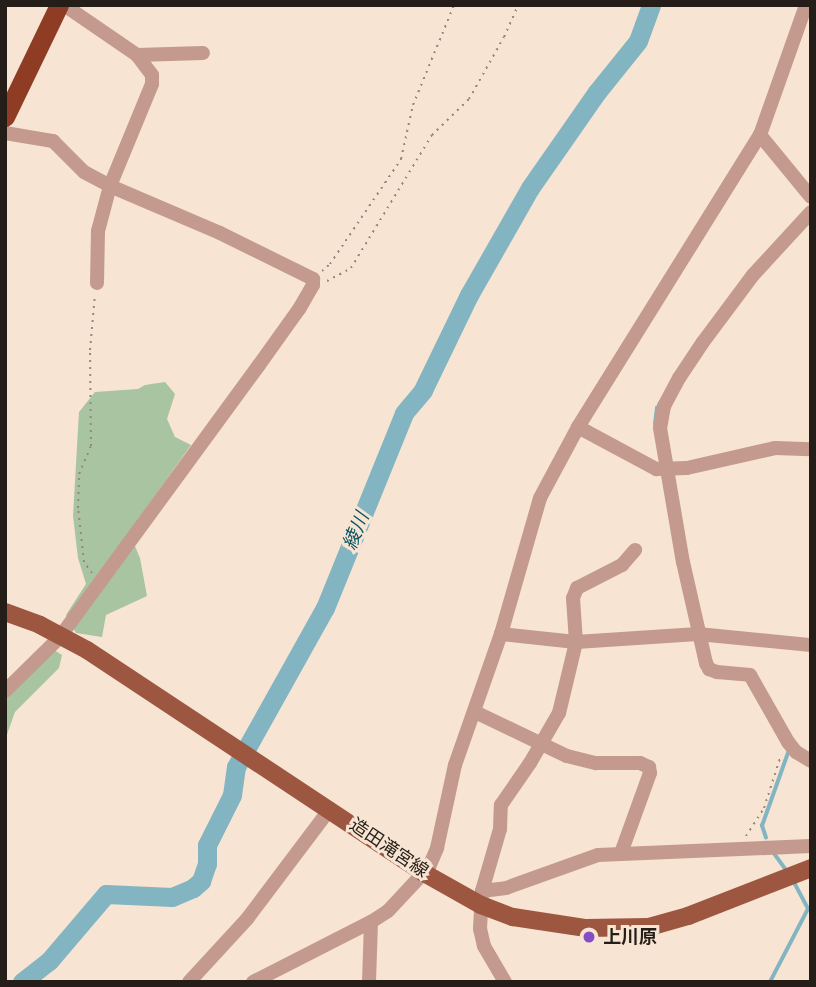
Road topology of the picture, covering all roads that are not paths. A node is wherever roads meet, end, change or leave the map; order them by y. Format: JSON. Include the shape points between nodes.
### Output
{"nodes":[{"id":1,"x":59,"y":5,"type":"edge"},
{"id":2,"x":64,"y":5,"type":"edge"},
{"id":3,"x":806,"y":5,"type":"edge"},
{"id":4,"x":203,"y":53,"type":"dead end"},
{"id":5,"x":137,"y":55,"type":"junction"},
{"id":6,"x":5,"y":117,"type":"edge"},
{"id":7,"x":5,"y":133,"type":"edge"},
{"id":8,"x":760,"y":135,"type":"junction"},
{"id":9,"x":110,"y":186,"type":"junction"},
{"id":10,"x":811,"y":197,"type":"edge"},
{"id":11,"x":811,"y":212,"type":"edge"},
{"id":12,"x":97,"y":283,"type":"road end"},
{"id":13,"x":578,"y":427,"type":"junction"},
{"id":14,"x":811,"y":449,"type":"edge"},
{"id":15,"x":665,"y":470,"type":"junction"},
{"id":16,"x":635,"y":550,"type":"dead end"},
{"id":17,"x":5,"y":612,"type":"edge"},
{"id":18,"x":698,"y":634,"type":"junction"},
{"id":19,"x":500,"y":635,"type":"junction"},
{"id":20,"x":60,"y":636,"type":"junction"},
{"id":21,"x":576,"y":642,"type":"junction"},
{"id":22,"x":811,"y":645,"type":"edge"},
{"id":23,"x":5,"y":691,"type":"edge"},
{"id":24,"x":475,"y":712,"type":"junction"},
{"id":25,"x":540,"y":745,"type":"junction"},
{"id":26,"x":811,"y":761,"type":"edge"},
{"id":27,"x":329,"y":809,"type":"junction"},
{"id":28,"x":811,"y":846,"type":"edge"},
{"id":29,"x":621,"y":853,"type":"junction"},
{"id":30,"x":811,"y":868,"type":"edge"},
{"id":31,"x":425,"y":873,"type":"junction"},
{"id":32,"x":481,"y":898,"type":"junction"},
{"id":33,"x":371,"y":922,"type":"junction"},
{"id":34,"x":189,"y":982,"type":"edge"},
{"id":35,"x":253,"y":982,"type":"edge"},
{"id":36,"x":369,"y":982,"type":"edge"},
{"id":37,"x":505,"y":982,"type":"edge"}],
"edges":[{"from":1,"to":6,"type":"highway"},
{"from":2,"to":5,"type":"street"},
{"from":3,"to":8,"type":"street"},
{"from":4,"to":5,"type":"street"},
{"from":5,"to":9,"type":"street","via":[[152,75],[152,84]]},
{"from":7,"to":9,"type":"street","via":[[53,141],[84,172]]},
{"from":8,"to":10,"type":"street"},
{"from":8,"to":13,"type":"street"},
{"from":9,"to":12,"type":"street","via":[[98,231]]},
{"from":9,"to":20,"type":"street","via":[[220,233],[313,282],[259,365]]},
{"from":11,"to":15,"type":"street","via":[[753,275],[679,378],[664,406],[660,428]]},
{"from":13,"to":15,"type":"street","via":[[648,466]]},
{"from":13,"to":19,"type":"street","via":[[540,498]]},
{"from":14,"to":15,"type":"street","via":[[775,448]]},
{"from":15,"to":18,"type":"street"},
{"from":16,"to":21,"type":"street","via":[[622,565],[577,588],[573,598]]},
{"from":17,"to":20,"type":"main road","name":"造田滝宮線"},
{"from":18,"to":21,"type":"street"},
{"from":18,"to":22,"type":"street"},
{"from":18,"to":26,"type":"street","via":[[709,669],[750,675],[788,742]]},
{"from":19,"to":21,"type":"street"},
{"from":19,"to":24,"type":"street"},
{"from":20,"to":23,"type":"street"},
{"from":20,"to":27,"type":"main road","name":"造田滝宮線"},
{"from":21,"to":25,"type":"street","via":[[559,713]]},
{"from":24,"to":25,"type":"street"},
{"from":24,"to":31,"type":"street","via":[[455,765],[437,848]]},
{"from":25,"to":29,"type":"street","via":[[596,762],[649,766]]},
{"from":25,"to":32,"type":"street","via":[[501,805],[500,829]]},
{"from":27,"to":31,"type":"main road","name":"造田滝宮線"},
{"from":27,"to":34,"type":"street","via":[[247,919]]},
{"from":28,"to":29,"type":"street"},
{"from":29,"to":32,"type":"street","via":[[598,855]]},
{"from":30,"to":32,"type":"main road","name":"造田滝宮線","via":[[688,916],[616,930],[513,918]]},
{"from":31,"to":32,"type":"main road","name":"造田滝宮線"},
{"from":31,"to":33,"type":"street"},
{"from":32,"to":37,"type":"street","via":[[484,946]]},
{"from":33,"to":35,"type":"street"},
{"from":33,"to":36,"type":"street"}]}
